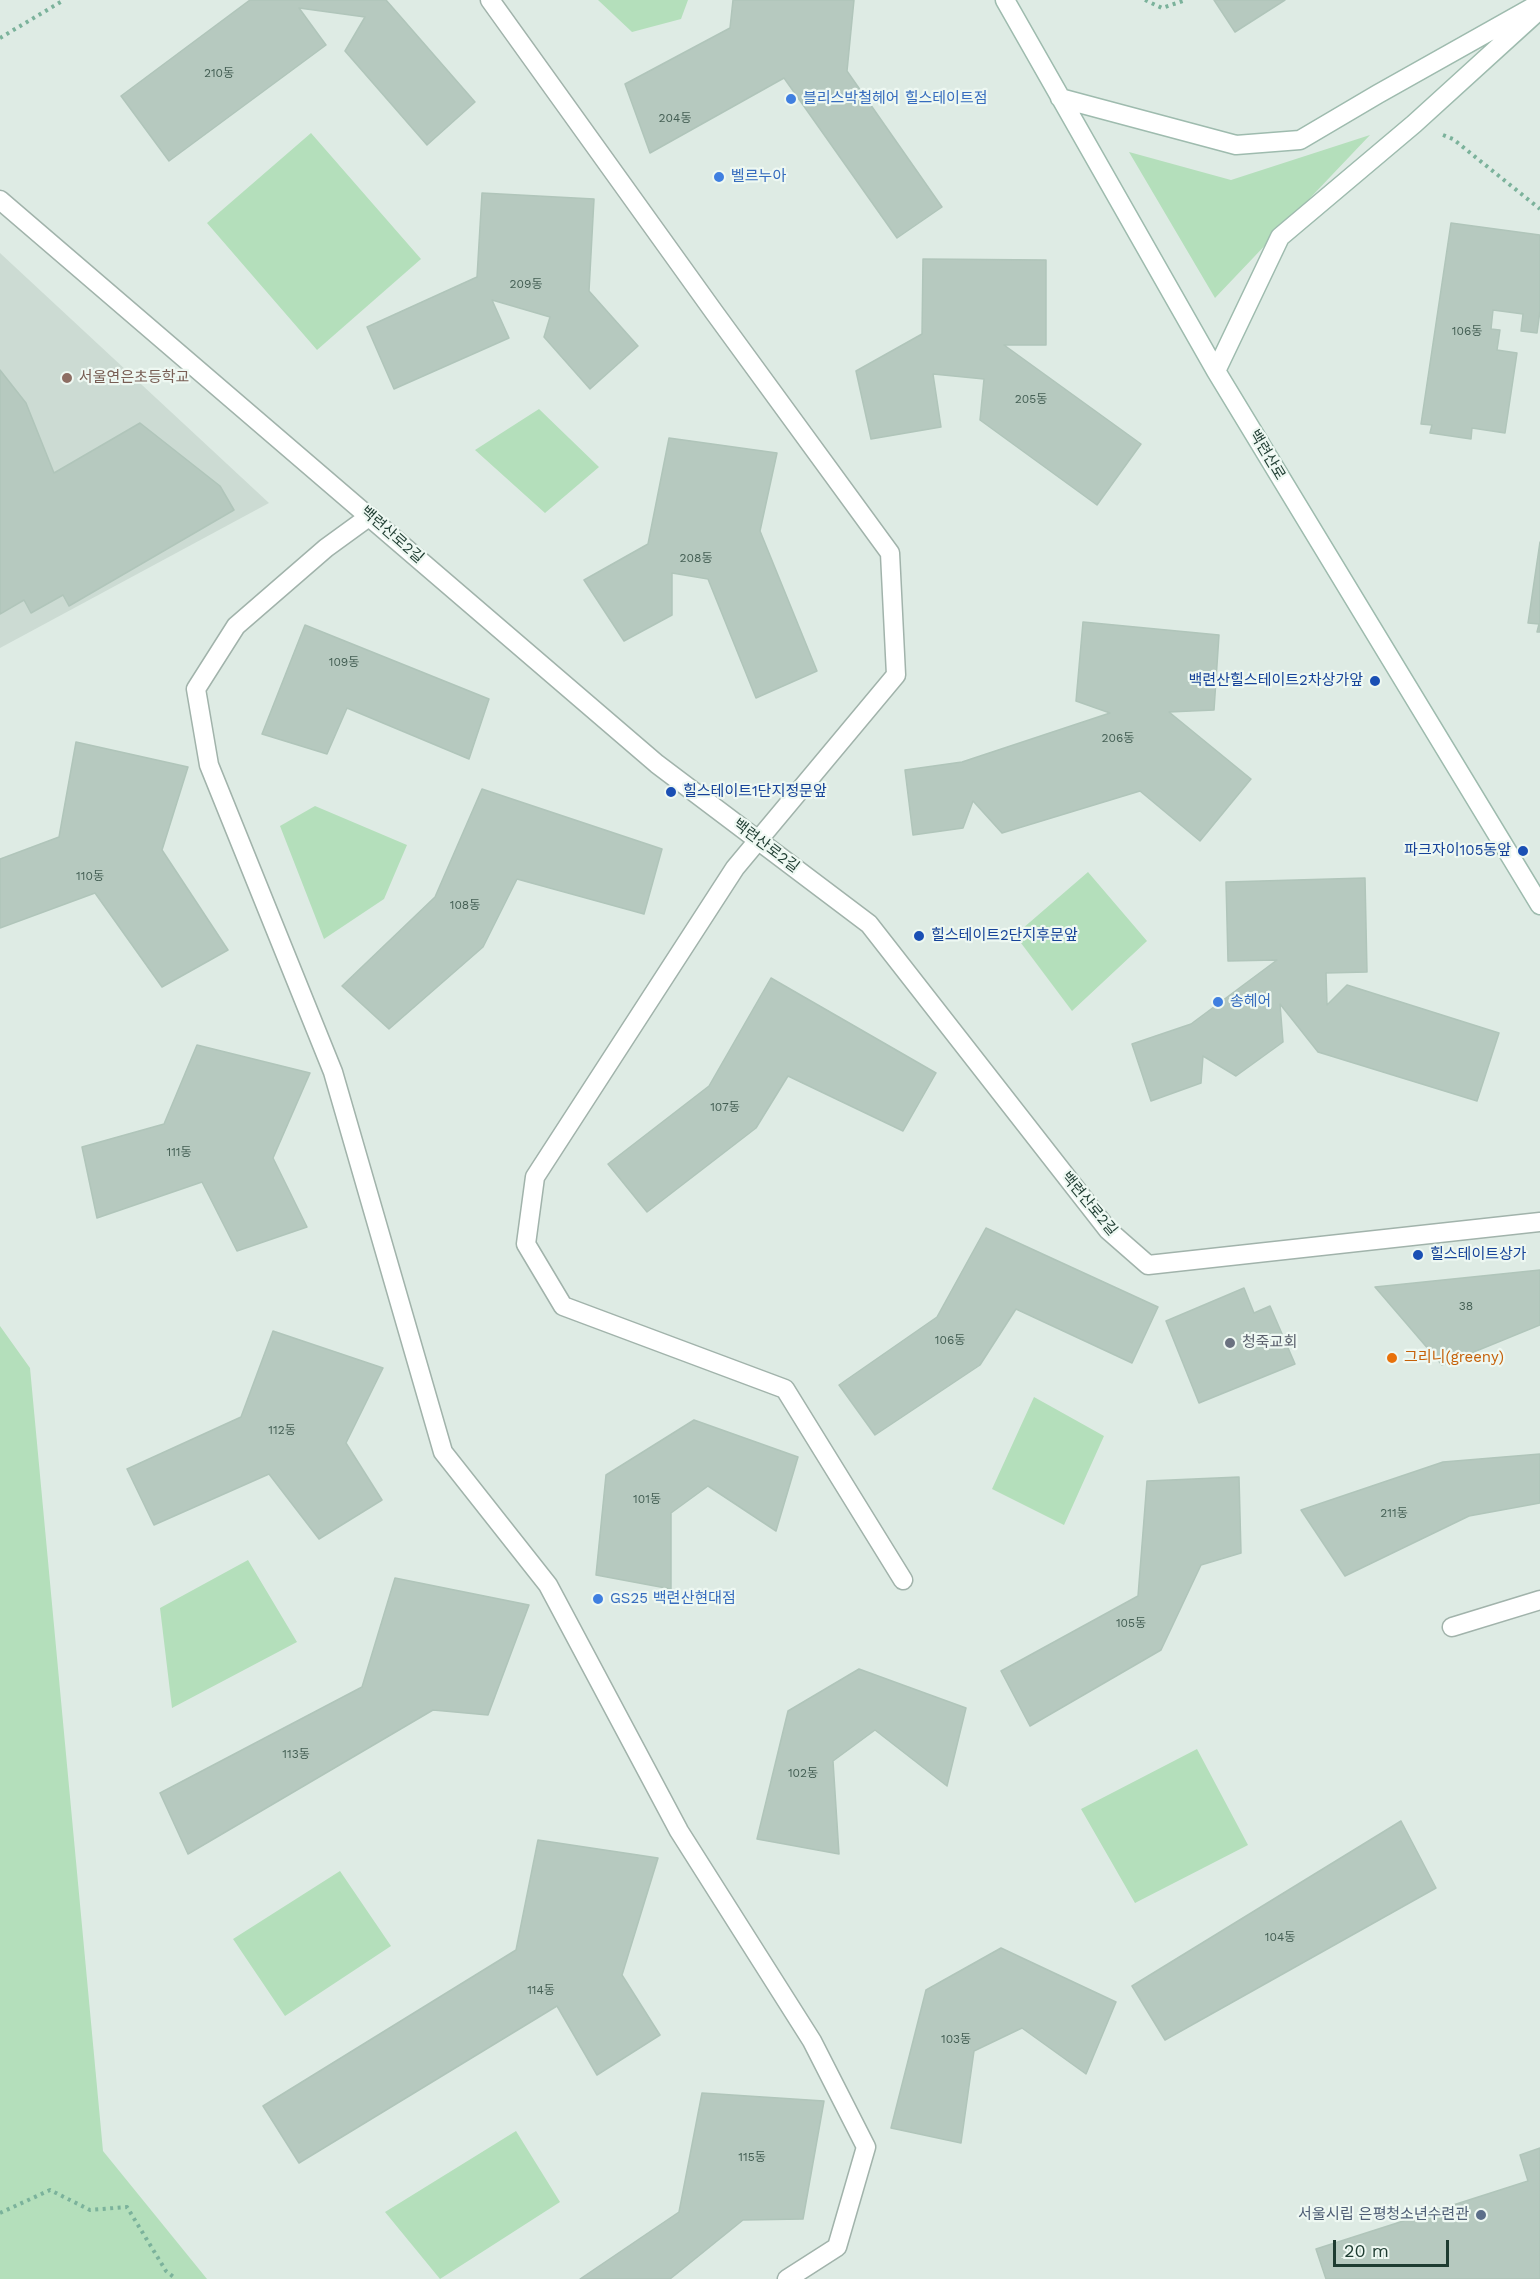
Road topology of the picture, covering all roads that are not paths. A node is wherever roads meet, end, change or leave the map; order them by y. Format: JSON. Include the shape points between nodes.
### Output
{"nodes":[{"id":1,"x":490,"y":0,"type":"edge"},
{"id":2,"x":1005,"y":0,"type":"edge"},
{"id":3,"x":1540,"y":3,"type":"edge"},
{"id":4,"x":1540,"y":9,"type":"edge"},
{"id":5,"x":1060,"y":98,"type":"junction"},
{"id":6,"x":0,"y":200,"type":"edge"},
{"id":7,"x":1216,"y":370,"type":"junction"},
{"id":8,"x":369,"y":516,"type":"junction"},
{"id":9,"x":758,"y":840,"type":"junction"},
{"id":10,"x":1540,"y":905,"type":"edge"},
{"id":11,"x":1540,"y":1222,"type":"edge"},
{"id":12,"x":903,"y":1580,"type":"dead end"},
{"id":13,"x":1540,"y":1600,"type":"edge"},
{"id":14,"x":1452,"y":1627,"type":"dead end"},
{"id":15,"x":787,"y":2279,"type":"edge"}],
"edges":[{"from":1,"to":9,"type":"street","via":[[890,553],[896,675]]},
{"from":2,"to":5,"type":"street","name":"백련산로"},
{"from":3,"to":5,"type":"street","via":[[1300,140],[1236,145]]},
{"from":4,"to":7,"type":"street","via":[[1414,124],[1280,237]]},
{"from":5,"to":7,"type":"street","name":"백련산로"},
{"from":6,"to":8,"type":"street","name":"백련산로2길"},
{"from":7,"to":10,"type":"street","name":"백련산로"},
{"from":8,"to":9,"type":"street","name":"백련산로2길","via":[[657,764]]},
{"from":8,"to":15,"type":"street","via":[[236,626],[196,689],[209,765],[333,1072],[443,1452],[548,1585],[679,1831],[812,2041],[866,2146],[837,2247]]},
{"from":9,"to":11,"type":"street","name":"백련산로2길","via":[[869,924],[1108,1230],[1148,1265]]},
{"from":9,"to":12,"type":"street","via":[[735,868],[535,1177],[526,1244],[563,1306],[785,1389]]},
{"from":13,"to":14,"type":"street"}]}
